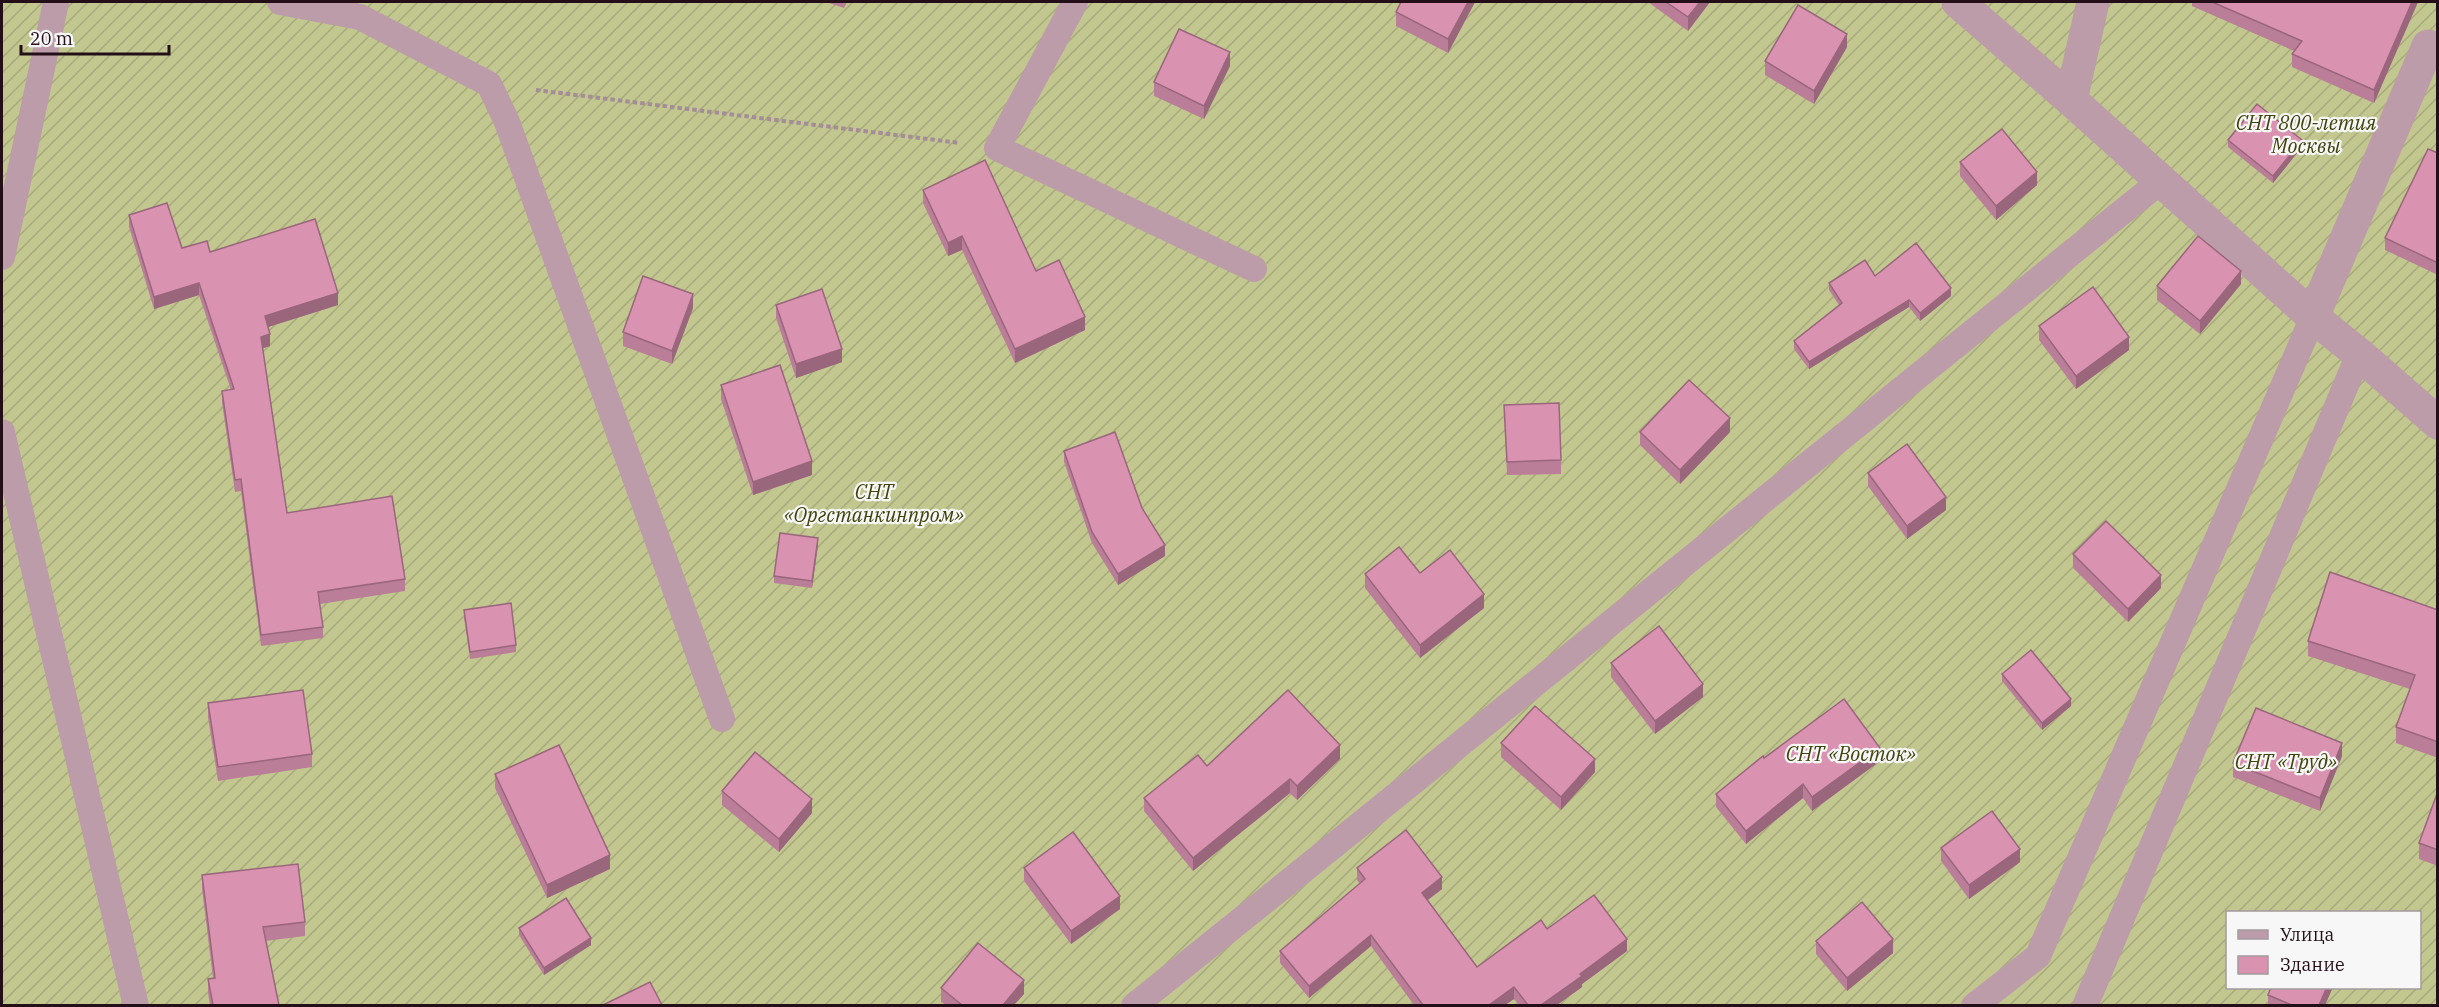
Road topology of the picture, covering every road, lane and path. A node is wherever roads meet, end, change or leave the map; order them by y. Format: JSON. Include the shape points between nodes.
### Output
{"nodes":[{"id":1,"x":56,"y":2,"type":"edge"},
{"id":2,"x":280,"y":2,"type":"edge"},
{"id":3,"x":1075,"y":2,"type":"edge"},
{"id":4,"x":1958,"y":2,"type":"edge"},
{"id":5,"x":2093,"y":2,"type":"edge"},
{"id":6,"x":365,"y":9,"type":"edge"},
{"id":7,"x":2434,"y":40,"type":"edge"},
{"id":8,"x":489,"y":84,"type":"junction"},
{"id":9,"x":2071,"y":100,"type":"junction"},
{"id":10,"x":997,"y":148,"type":"junction"},
{"id":11,"x":2162,"y":180,"type":"junction"},
{"id":12,"x":2,"y":257,"type":"edge"},
{"id":13,"x":1254,"y":269,"type":"dead end"},
{"id":14,"x":2313,"y":317,"type":"junction"},
{"id":15,"x":2359,"y":354,"type":"junction"},
{"id":16,"x":2438,"y":423,"type":"edge"},
{"id":17,"x":2,"y":432,"type":"edge"},
{"id":18,"x":722,"y":719,"type":"dead end"},
{"id":19,"x":136,"y":1005,"type":"edge"},
{"id":20,"x":1134,"y":1005,"type":"edge"},
{"id":21,"x":1974,"y":1005,"type":"edge"},
{"id":22,"x":2085,"y":1005,"type":"edge"}],
"edges":[{"from":1,"to":12,"type":"lane"},
{"from":2,"to":6,"type":"lane"},
{"from":3,"to":10,"type":"lane"},
{"from":4,"to":9,"type":"street"},
{"from":5,"to":9,"type":"street"},
{"from":6,"to":8,"type":"lane"},
{"from":7,"to":14,"type":"street"},
{"from":8,"to":10,"type":"path"},
{"from":8,"to":18,"type":"lane","via":[[507,123]]},
{"from":9,"to":11,"type":"street"},
{"from":10,"to":13,"type":"lane"},
{"from":11,"to":14,"type":"street"},
{"from":11,"to":20,"type":"lane"},
{"from":14,"to":15,"type":"street"},
{"from":14,"to":21,"type":"lane","via":[[2038,956]]},
{"from":15,"to":16,"type":"street"},
{"from":15,"to":22,"type":"lane"},
{"from":17,"to":19,"type":"lane"}]}
